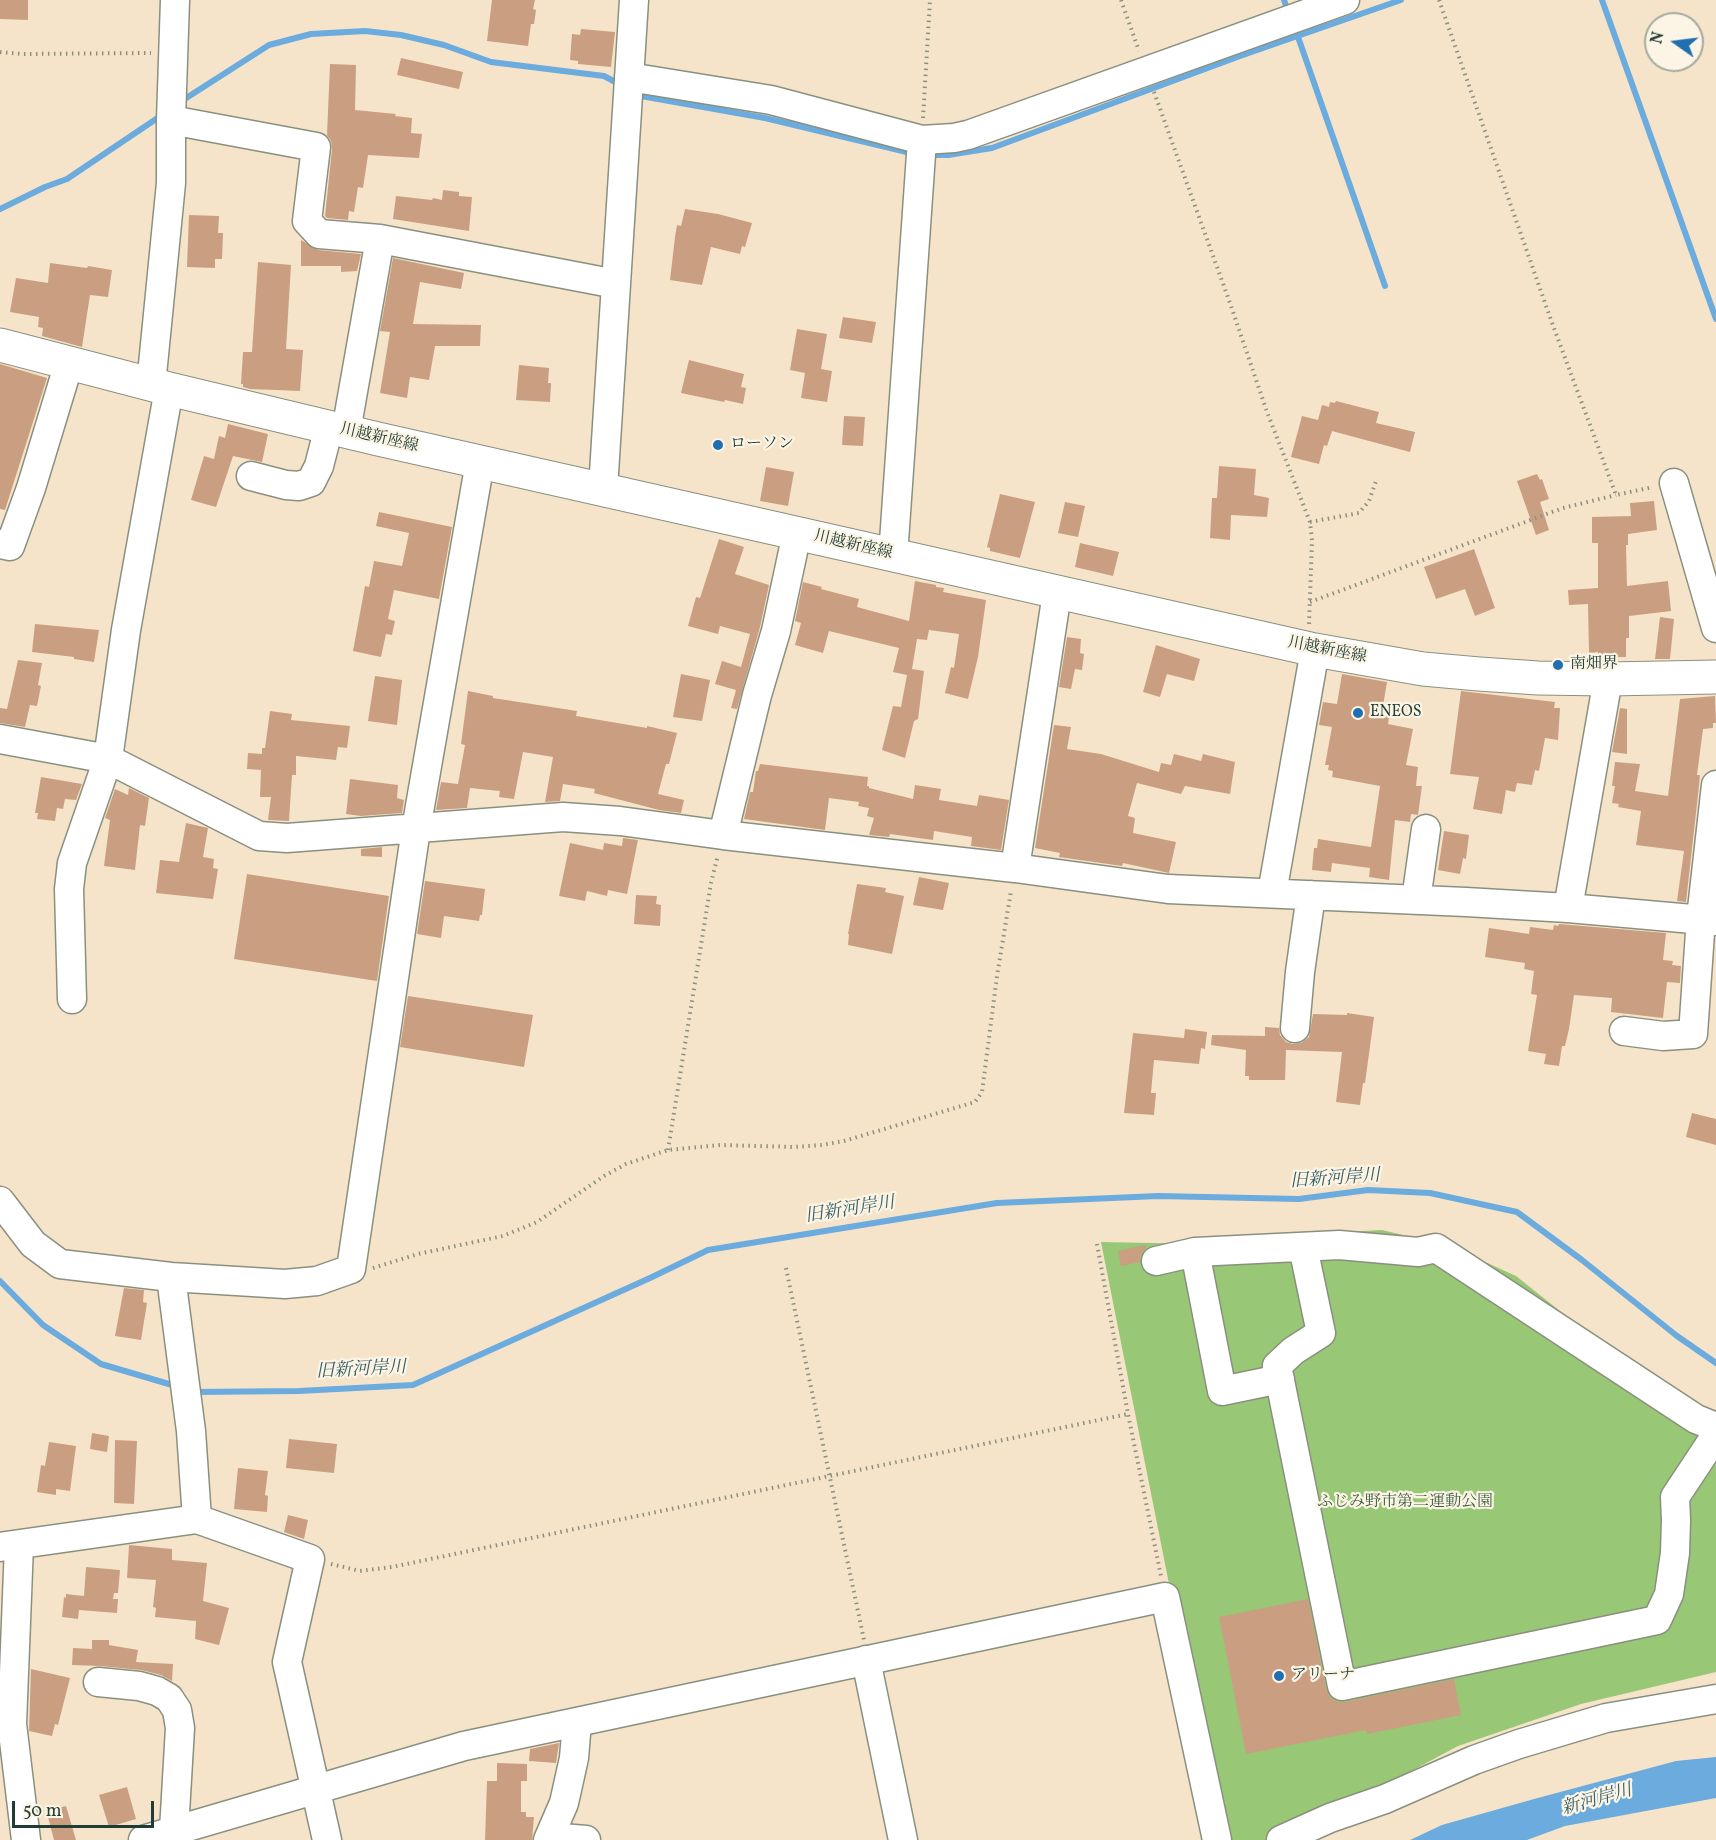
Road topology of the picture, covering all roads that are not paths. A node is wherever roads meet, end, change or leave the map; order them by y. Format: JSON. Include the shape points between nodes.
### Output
{"nodes":[{"id":1,"x":175,"y":0,"type":"edge"},
{"id":2,"x":634,"y":0,"type":"edge"},
{"id":3,"x":1345,"y":0,"type":"edge"},
{"id":4,"x":629,"y":77,"type":"junction"},
{"id":5,"x":171,"y":120,"type":"junction"},
{"id":6,"x":921,"y":140,"type":"junction"},
{"id":7,"x":380,"y":239,"type":"junction"},
{"id":8,"x":616,"y":284,"type":"junction"},
{"id":9,"x":0,"y":345,"type":"edge"},
{"id":10,"x":69,"y":363,"type":"junction"},
{"id":11,"x":160,"y":387,"type":"junction"},
{"id":12,"x":337,"y":429,"type":"junction"},
{"id":13,"x":480,"y":462,"type":"junction"},
{"id":14,"x":251,"y":476,"type":"dead end"},
{"id":15,"x":1674,"y":483,"type":"road end"},
{"id":16,"x":603,"y":489,"type":"junction"},
{"id":17,"x":797,"y":533,"type":"junction"},
{"id":18,"x":0,"y":544,"type":"edge"},
{"id":19,"x":893,"y":556,"type":"junction"},
{"id":20,"x":1057,"y":593,"type":"junction"},
{"id":21,"x":1716,"y":628,"type":"edge"},
{"id":22,"x":1311,"y":649,"type":"junction"},
{"id":23,"x":1716,"y":677,"type":"edge"},
{"id":24,"x":1608,"y":679,"type":"junction"},
{"id":25,"x":0,"y":739,"type":"edge"},
{"id":26,"x":108,"y":759,"type":"junction"},
{"id":27,"x":1716,"y":785,"type":"edge"},
{"id":28,"x":416,"y":829,"type":"junction"},
{"id":29,"x":1426,"y":829,"type":"dead end"},
{"id":30,"x":723,"y":835,"type":"junction"},
{"id":31,"x":1015,"y":868,"type":"junction"},
{"id":32,"x":1272,"y":893,"type":"junction"},
{"id":33,"x":1311,"y":895,"type":"junction"},
{"id":34,"x":1416,"y":900,"type":"junction"},
{"id":35,"x":1568,"y":908,"type":"junction"},
{"id":36,"x":1709,"y":920,"type":"edge"},
{"id":37,"x":72,"y":999,"type":"dead end"},
{"id":38,"x":1295,"y":1028,"type":"dead end"},
{"id":39,"x":1624,"y":1031,"type":"dead end"},
{"id":40,"x":0,"y":1201,"type":"edge"},
{"id":41,"x":1303,"y":1246,"type":"junction"},
{"id":42,"x":1195,"y":1252,"type":"junction"},
{"id":43,"x":1156,"y":1261,"type":"dead end"},
{"id":44,"x":171,"y":1277,"type":"junction"},
{"id":45,"x":1280,"y":1379,"type":"junction"},
{"id":46,"x":1716,"y":1427,"type":"edge"},
{"id":47,"x":1716,"y":1435,"type":"edge"},
{"id":48,"x":197,"y":1519,"type":"junction"},
{"id":49,"x":9,"y":1546,"type":"edge"},
{"id":50,"x":866,"y":1660,"type":"junction"},
{"id":51,"x":98,"y":1683,"type":"dead end"},
{"id":52,"x":1716,"y":1699,"type":"edge"},
{"id":53,"x":577,"y":1722,"type":"junction"},
{"id":54,"x":316,"y":1789,"type":"junction"},
{"id":55,"x":174,"y":1830,"type":"junction"},
{"id":56,"x":549,"y":1838,"type":"edge"},
{"id":57,"x":26,"y":1840,"type":"edge"},
{"id":58,"x":143,"y":1840,"type":"edge"},
{"id":59,"x":327,"y":1840,"type":"edge"},
{"id":60,"x":586,"y":1840,"type":"edge"},
{"id":61,"x":903,"y":1840,"type":"edge"},
{"id":62,"x":1217,"y":1840,"type":"edge"},
{"id":63,"x":1281,"y":1840,"type":"edge"}],
"edges":[{"from":1,"to":5,"type":"street"},
{"from":2,"to":4,"type":"street"},
{"from":3,"to":6,"type":"street","via":[[968,135]]},
{"from":4,"to":6,"type":"street","via":[[771,100]]},
{"from":4,"to":8,"type":"street"},
{"from":5,"to":7,"type":"street","via":[[316,147],[307,221],[319,234]]},
{"from":5,"to":11,"type":"street"},
{"from":6,"to":19,"type":"street"},
{"from":7,"to":8,"type":"street"},
{"from":7,"to":12,"type":"street"},
{"from":8,"to":16,"type":"street"},
{"from":9,"to":10,"type":"main road","name":"川越新座線"},
{"from":10,"to":11,"type":"main road","name":"川越新座線"},
{"from":10,"to":18,"type":"street","via":[[10,546]]},
{"from":11,"to":12,"type":"main road","name":"川越新座線"},
{"from":11,"to":26,"type":"street"},
{"from":12,"to":13,"type":"main road","name":"川越新座線"},
{"from":12,"to":14,"type":"street","via":[[310,482],[286,485]]},
{"from":13,"to":16,"type":"main road","name":"川越新座線"},
{"from":13,"to":28,"type":"street"},
{"from":15,"to":21,"type":"street"},
{"from":16,"to":17,"type":"main road","name":"川越新座線"},
{"from":17,"to":19,"type":"main road","name":"川越新座線"},
{"from":17,"to":30,"type":"street"},
{"from":19,"to":20,"type":"main road","name":"川越新座線"},
{"from":20,"to":22,"type":"main road","name":"川越新座線"},
{"from":20,"to":31,"type":"street"},
{"from":22,"to":24,"type":"main road","name":"川越新座線","via":[[1423,669]]},
{"from":22,"to":32,"type":"street"},
{"from":23,"to":24,"type":"main road","name":"川越新座線"},
{"from":24,"to":35,"type":"street"},
{"from":25,"to":26,"type":"street"},
{"from":26,"to":28,"type":"street","via":[[259,836],[287,838]]},
{"from":26,"to":37,"type":"street","via":[[72,863]]},
{"from":27,"to":36,"type":"street"},
{"from":28,"to":30,"type":"street","via":[[563,817]]},
{"from":28,"to":44,"type":"street","via":[[351,1269],[317,1281],[285,1284]]},
{"from":29,"to":34,"type":"street"},
{"from":30,"to":31,"type":"street"},
{"from":31,"to":32,"type":"street","via":[[1168,889]]},
{"from":32,"to":33,"type":"street"},
{"from":33,"to":34,"type":"street"},
{"from":33,"to":38,"type":"street"},
{"from":34,"to":35,"type":"street"},
{"from":35,"to":36,"type":"street"},
{"from":36,"to":39,"type":"street","via":[[1693,1034],[1663,1036]]},
{"from":40,"to":44,"type":"street","via":[[33,1244],[60,1264]]},
{"from":41,"to":42,"type":"street"},
{"from":41,"to":45,"type":"street","via":[[1321,1333],[1277,1366]]},
{"from":41,"to":46,"type":"street","via":[[1418,1251],[1436,1248],[1696,1419]]},
{"from":42,"to":43,"type":"street"},
{"from":42,"to":45,"type":"street","via":[[1222,1390]]},
{"from":44,"to":48,"type":"street","via":[[191,1431]]},
{"from":45,"to":47,"type":"street","via":[[1342,1686],[1657,1620],[1669,1594],[1675,1553],[1674,1497]]},
{"from":48,"to":49,"type":"street"},
{"from":48,"to":54,"type":"street","via":[[310,1559],[287,1662]]},
{"from":49,"to":57,"type":"street","via":[[12,1724]]},
{"from":50,"to":53,"type":"street"},
{"from":50,"to":61,"type":"street"},
{"from":50,"to":62,"type":"street","via":[[1166,1597]]},
{"from":51,"to":55,"type":"street","via":[[157,1691],[169,1698],[177,1710],[180,1728]]},
{"from":52,"to":63,"type":"street","via":[[1606,1718],[1530,1740]]},
{"from":53,"to":54,"type":"street","via":[[464,1746]]},
{"from":53,"to":56,"type":"street","via":[[564,1803]]},
{"from":54,"to":55,"type":"street"},
{"from":54,"to":59,"type":"street"},
{"from":55,"to":58,"type":"street"},
{"from":56,"to":60,"type":"street"}]}
